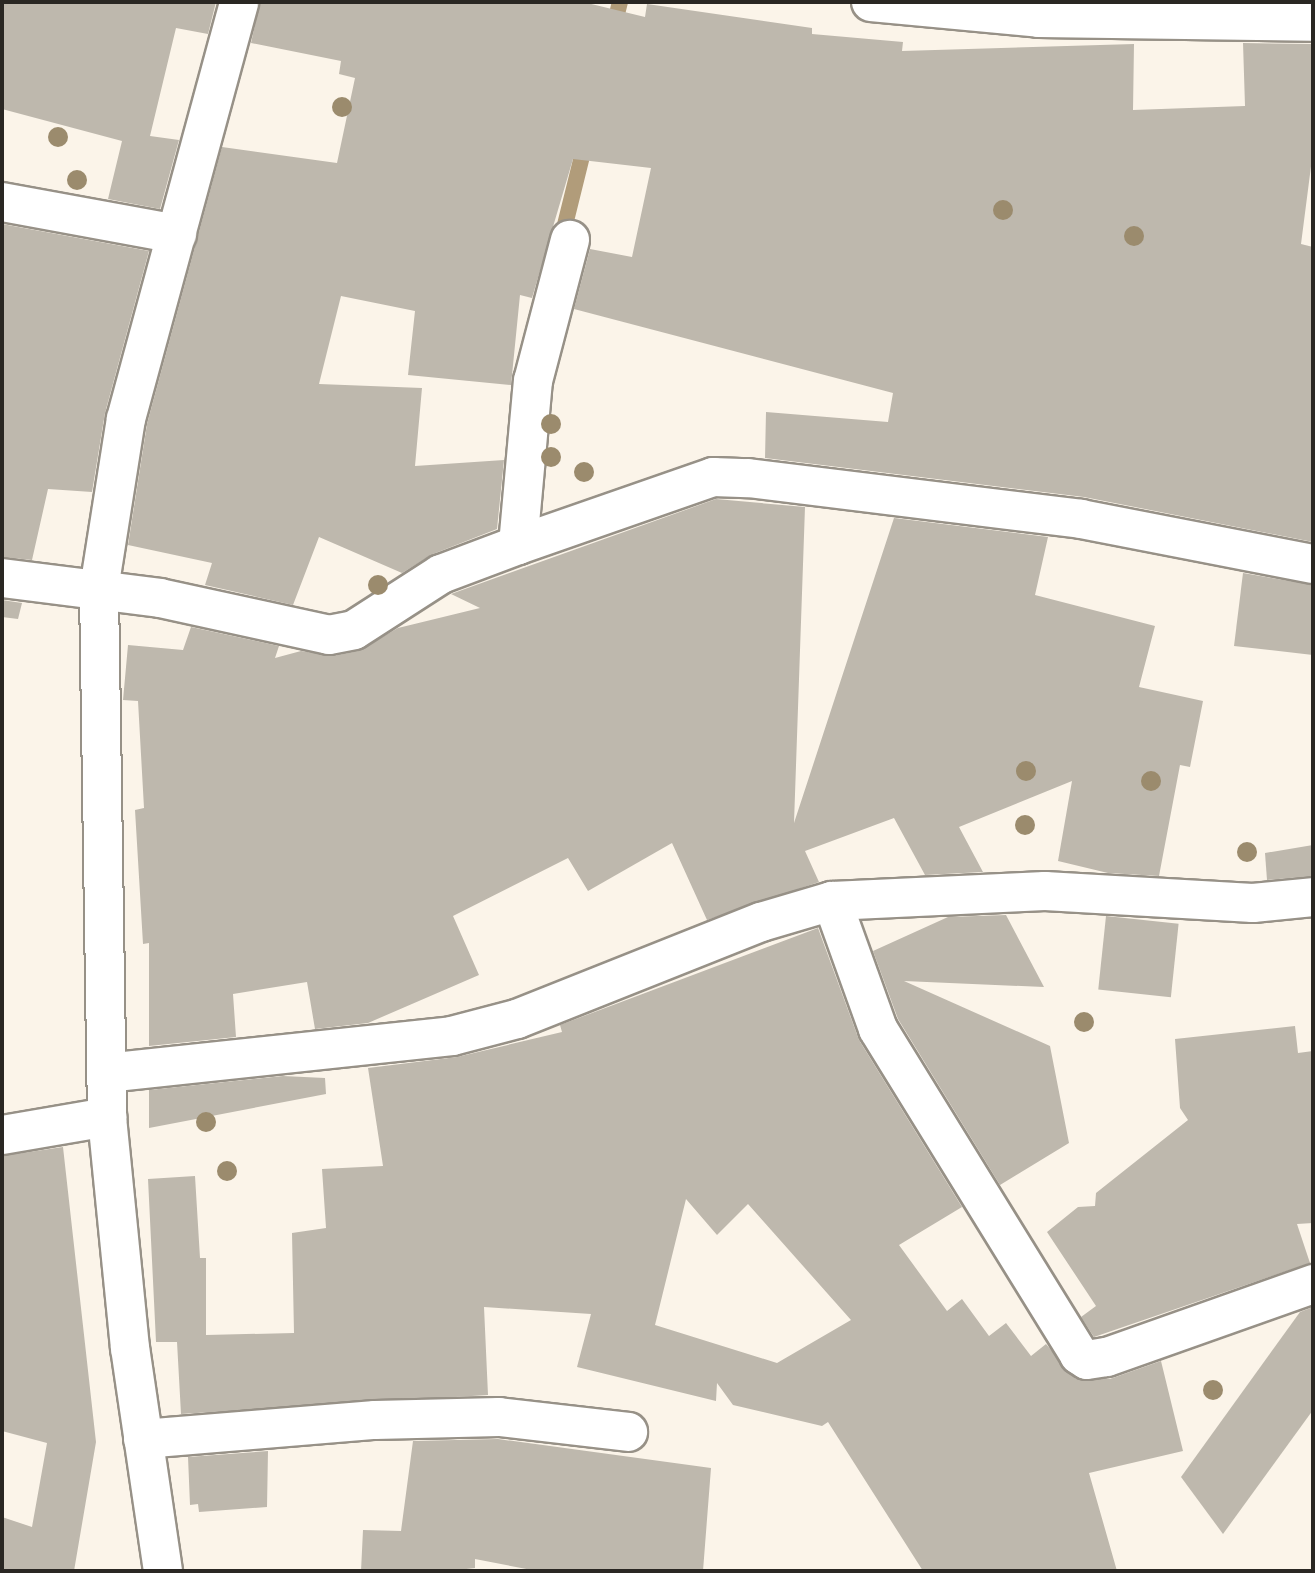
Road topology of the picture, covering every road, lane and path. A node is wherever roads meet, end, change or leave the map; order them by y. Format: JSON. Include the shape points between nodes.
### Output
{"nodes":[{"id":1,"x":239,"y":2,"type":"edge"},
{"id":2,"x":871,"y":2,"type":"edge"},
{"id":3,"x":1313,"y":22,"type":"edge"},
{"id":4,"x":2,"y":202,"type":"edge"},
{"id":5,"x":177,"y":234,"type":"junction"},
{"id":6,"x":570,"y":240,"type":"dead end"},
{"id":7,"x":518,"y":545,"type":"junction"},
{"id":8,"x":1313,"y":564,"type":"edge"},
{"id":9,"x":2,"y":578,"type":"edge"},
{"id":10,"x":99,"y":589,"type":"junction"},
{"id":11,"x":1313,"y":897,"type":"edge"},
{"id":12,"x":832,"y":901,"type":"junction"},
{"id":13,"x":106,"y":1073,"type":"junction"},
{"id":14,"x":107,"y":1117,"type":"junction"},
{"id":15,"x":2,"y":1135,"type":"edge"},
{"id":16,"x":1313,"y":1284,"type":"edge"},
{"id":17,"x":628,"y":1432,"type":"dead end"},
{"id":18,"x":143,"y":1439,"type":"junction"},
{"id":19,"x":163,"y":1571,"type":"edge"}],
"edges":[{"from":1,"to":5,"type":"street"},
{"from":2,"to":3,"type":"street","via":[[1039,18]]},
{"from":4,"to":5,"type":"street"},
{"from":5,"to":10,"type":"street","via":[[125,419]]},
{"from":6,"to":7,"type":"street","via":[[533,381]]},
{"from":7,"to":8,"type":"street","via":[[713,477],[1081,519]]},
{"from":7,"to":10,"type":"street","via":[[441,574],[354,631],[329,635]]},
{"from":9,"to":10,"type":"street"},
{"from":10,"to":13,"type":"street"},
{"from":11,"to":12,"type":"street","via":[[1253,903],[1045,891]]},
{"from":12,"to":13,"type":"street","via":[[761,922],[517,1019],[452,1036]]},
{"from":12,"to":16,"type":"street","via":[[878,1029],[1079,1355],[1087,1360],[1107,1357]]},
{"from":13,"to":14,"type":"street"},
{"from":14,"to":15,"type":"street"},
{"from":14,"to":18,"type":"street"},
{"from":17,"to":18,"type":"street","via":[[485,1418],[375,1420]]},
{"from":18,"to":19,"type":"street"}]}
